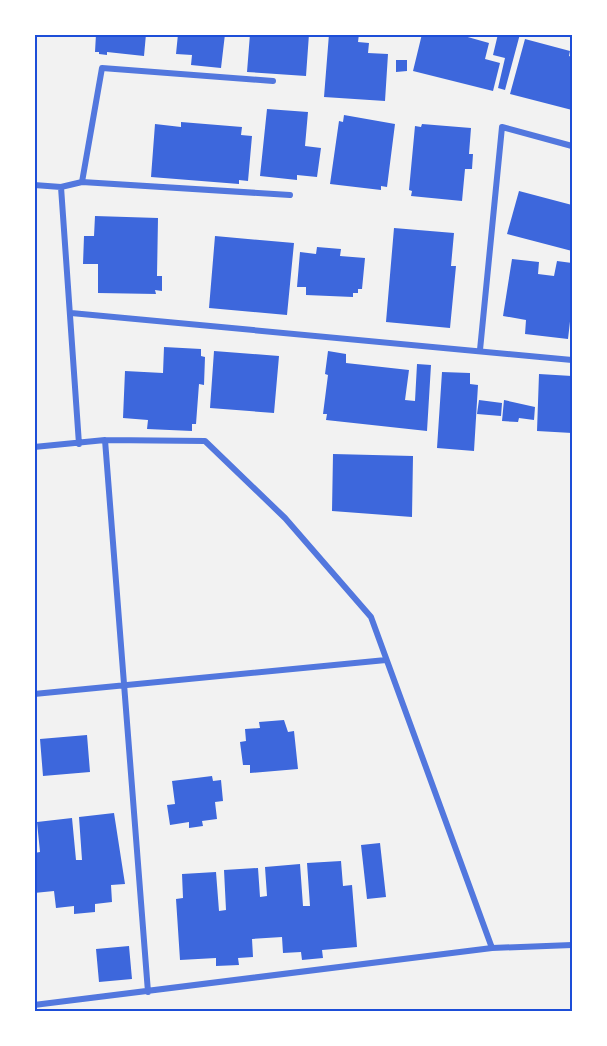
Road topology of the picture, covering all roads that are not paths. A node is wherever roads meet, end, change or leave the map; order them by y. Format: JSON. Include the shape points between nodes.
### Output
{"nodes":[{"id":1,"x":273,"y":81,"type":"dead end"},
{"id":2,"x":573,"y":146,"type":"edge"},
{"id":3,"x":82,"y":182,"type":"junction"},
{"id":4,"x":34,"y":184,"type":"edge"},
{"id":5,"x":61,"y":187,"type":"junction"},
{"id":6,"x":290,"y":195,"type":"dead end"},
{"id":7,"x":71,"y":313,"type":"junction"},
{"id":8,"x":480,"y":350,"type":"junction"},
{"id":9,"x":573,"y":360,"type":"edge"},
{"id":10,"x":105,"y":440,"type":"junction"},
{"id":11,"x":79,"y":444,"type":"junction"},
{"id":12,"x":34,"y":447,"type":"edge"},
{"id":13,"x":386,"y":660,"type":"junction"},
{"id":14,"x":124,"y":685,"type":"junction"},
{"id":15,"x":34,"y":694,"type":"edge"},
{"id":16,"x":573,"y":945,"type":"edge"},
{"id":17,"x":492,"y":948,"type":"junction"},
{"id":18,"x":148,"y":992,"type":"junction"},
{"id":19,"x":34,"y":1005,"type":"edge"}],
"edges":[{"from":1,"to":3,"type":"street","via":[[102,68]]},
{"from":2,"to":8,"type":"street","via":[[502,127]]},
{"from":3,"to":5,"type":"street"},
{"from":3,"to":6,"type":"street"},
{"from":4,"to":5,"type":"street"},
{"from":5,"to":7,"type":"street"},
{"from":7,"to":8,"type":"street"},
{"from":7,"to":11,"type":"street"},
{"from":8,"to":9,"type":"street"},
{"from":10,"to":11,"type":"street"},
{"from":10,"to":13,"type":"street","via":[[205,441],[285,518],[371,617]]},
{"from":10,"to":14,"type":"street"},
{"from":11,"to":12,"type":"street"},
{"from":13,"to":14,"type":"street"},
{"from":13,"to":17,"type":"street"},
{"from":14,"to":15,"type":"street"},
{"from":14,"to":18,"type":"street"},
{"from":16,"to":17,"type":"street"},
{"from":17,"to":18,"type":"street"},
{"from":18,"to":19,"type":"street"}]}
